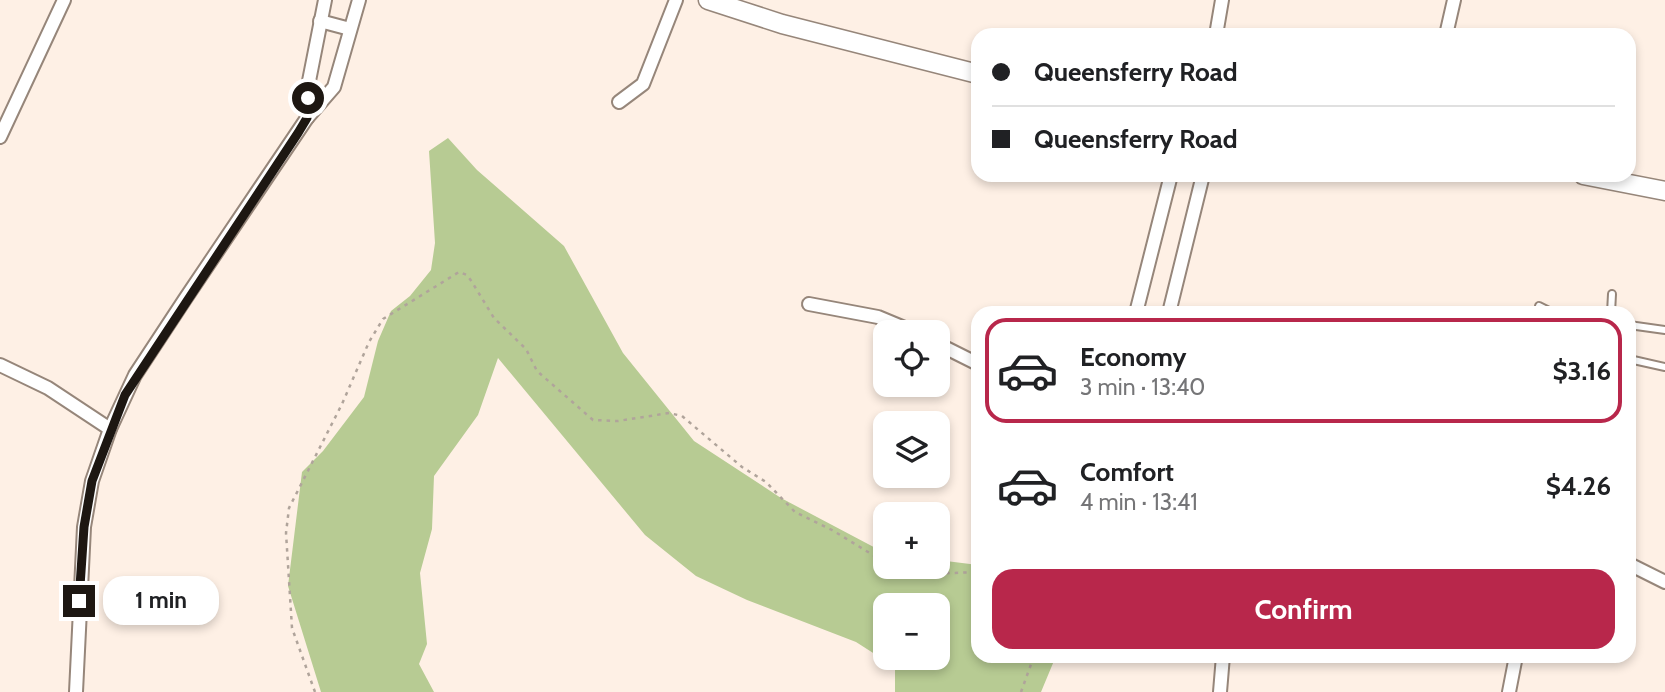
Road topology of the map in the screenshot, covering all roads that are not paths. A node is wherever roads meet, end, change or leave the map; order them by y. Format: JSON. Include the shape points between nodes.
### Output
{"nodes":[{"id":1,"x":64,"y":0,"type":"edge"},
{"id":2,"x":325,"y":0,"type":"edge"},
{"id":3,"x":359,"y":0,"type":"edge"},
{"id":4,"x":676,"y":0,"type":"edge"},
{"id":5,"x":708,"y":0,"type":"edge"},
{"id":6,"x":1222,"y":0,"type":"edge"},
{"id":7,"x":1454,"y":0,"type":"edge"},
{"id":8,"x":320,"y":21,"type":"junction"},
{"id":9,"x":1217,"y":28,"type":"edge"},
{"id":10,"x":1448,"y":28,"type":"edge"},
{"id":11,"x":350,"y":29,"type":"junction"},
{"id":12,"x":971,"y":72,"type":"edge"},
{"id":13,"x":619,"y":102,"type":"dead end"},
{"id":14,"x":307,"y":118,"type":"junction"},
{"id":15,"x":0,"y":137,"type":"edge"},
{"id":16,"x":1169,"y":182,"type":"edge"},
{"id":17,"x":1201,"y":182,"type":"edge"},
{"id":18,"x":1619,"y":182,"type":"edge"},
{"id":19,"x":1665,"y":191,"type":"edge"},
{"id":20,"x":1612,"y":294,"type":"dead end"},
{"id":21,"x":809,"y":304,"type":"dead end"},
{"id":22,"x":1138,"y":306,"type":"edge"},
{"id":23,"x":1171,"y":306,"type":"edge"},
{"id":24,"x":1611,"y":306,"type":"edge"},
{"id":25,"x":885,"y":320,"type":"edge"},
{"id":26,"x":1636,"y":326,"type":"edge"},
{"id":27,"x":1665,"y":330,"type":"edge"},
{"id":28,"x":950,"y":350,"type":"edge"},
{"id":29,"x":971,"y":360,"type":"edge"},
{"id":30,"x":1636,"y":361,"type":"edge"},
{"id":31,"x":0,"y":365,"type":"edge"},
{"id":32,"x":1665,"y":367,"type":"edge"},
{"id":33,"x":110,"y":429,"type":"junction"},
{"id":34,"x":1636,"y":568,"type":"edge"},
{"id":35,"x":1665,"y":582,"type":"edge"},
{"id":36,"x":1222,"y":663,"type":"edge"},
{"id":37,"x":1515,"y":663,"type":"edge"},
{"id":38,"x":76,"y":692,"type":"edge"},
{"id":39,"x":1220,"y":692,"type":"edge"},
{"id":40,"x":1509,"y":692,"type":"edge"}],
"edges":[{"from":1,"to":15,"type":"street"},
{"from":2,"to":8,"type":"street"},
{"from":3,"to":11,"type":"street"},
{"from":4,"to":13,"type":"street","via":[[643,84]]},
{"from":5,"to":12,"type":"main road","via":[[782,24]]},
{"from":6,"to":9,"type":"street"},
{"from":7,"to":10,"type":"street"},
{"from":8,"to":11,"type":"street"},
{"from":8,"to":14,"type":"street"},
{"from":11,"to":14,"type":"street","via":[[334,87]]},
{"from":14,"to":33,"type":"street","via":[[135,375]]},
{"from":16,"to":22,"type":"street"},
{"from":17,"to":23,"type":"street"},
{"from":18,"to":19,"type":"main road"},
{"from":20,"to":24,"type":"lane"},
{"from":21,"to":25,"type":"street"},
{"from":26,"to":27,"type":"lane"},
{"from":28,"to":29,"type":"street"},
{"from":30,"to":32,"type":"lane"},
{"from":31,"to":33,"type":"street","via":[[48,388]]},
{"from":33,"to":38,"type":"street","via":[[92,481],[84,527]]},
{"from":34,"to":35,"type":"street"},
{"from":36,"to":39,"type":"street"},
{"from":37,"to":40,"type":"street"}]}
